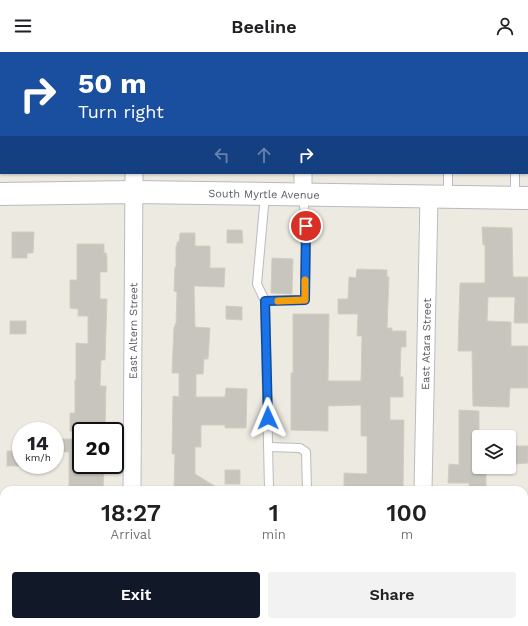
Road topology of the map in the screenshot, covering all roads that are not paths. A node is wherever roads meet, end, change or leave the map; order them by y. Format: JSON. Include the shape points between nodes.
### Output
{"nodes":[{"id":1,"x":303,"y":174,"type":"edge"},
{"id":2,"x":448,"y":174,"type":"edge"},
{"id":3,"x":515,"y":174,"type":"edge"},
{"id":4,"x":134,"y":183,"type":"edge"},
{"id":5,"x":0,"y":194,"type":"edge"},
{"id":6,"x":265,"y":194,"type":"junction"},
{"id":7,"x":303,"y":195,"type":"junction"},
{"id":8,"x":438,"y":197,"type":"junction"},
{"id":9,"x":521,"y":198,"type":"edge"},
{"id":10,"x":265,"y":301,"type":"junction"},
{"id":11,"x":268,"y":447,"type":"junction"},
{"id":12,"x":132,"y":486,"type":"edge"},
{"id":13,"x":269,"y":486,"type":"edge"},
{"id":14,"x":307,"y":486,"type":"edge"},
{"id":15,"x":424,"y":486,"type":"edge"}],
"edges":[{"from":1,"to":7,"type":"street"},
{"from":2,"to":8,"type":"lane"},
{"from":3,"to":9,"type":"lane"},
{"from":4,"to":5,"type":"main road","name":"South Myrtle Avenue"},
{"from":4,"to":6,"type":"main road","name":"South Myrtle Avenue"},
{"from":4,"to":12,"type":"street","name":"East Altern Street"},
{"from":6,"to":7,"type":"main road","name":"South Myrtle Avenue"},
{"from":6,"to":10,"type":"lane","via":[[256,284]]},
{"from":7,"to":8,"type":"main road","name":"South Myrtle Avenue"},
{"from":7,"to":10,"type":"lane","via":[[306,226],[305,300]]},
{"from":8,"to":9,"type":"main road","name":"South Myrtle Avenue"},
{"from":8,"to":15,"type":"street","name":"East Atara Street"},
{"from":10,"to":11,"type":"lane"},
{"from":11,"to":13,"type":"lane"},
{"from":11,"to":14,"type":"lane","via":[[300,448],[306,452]]}]}
